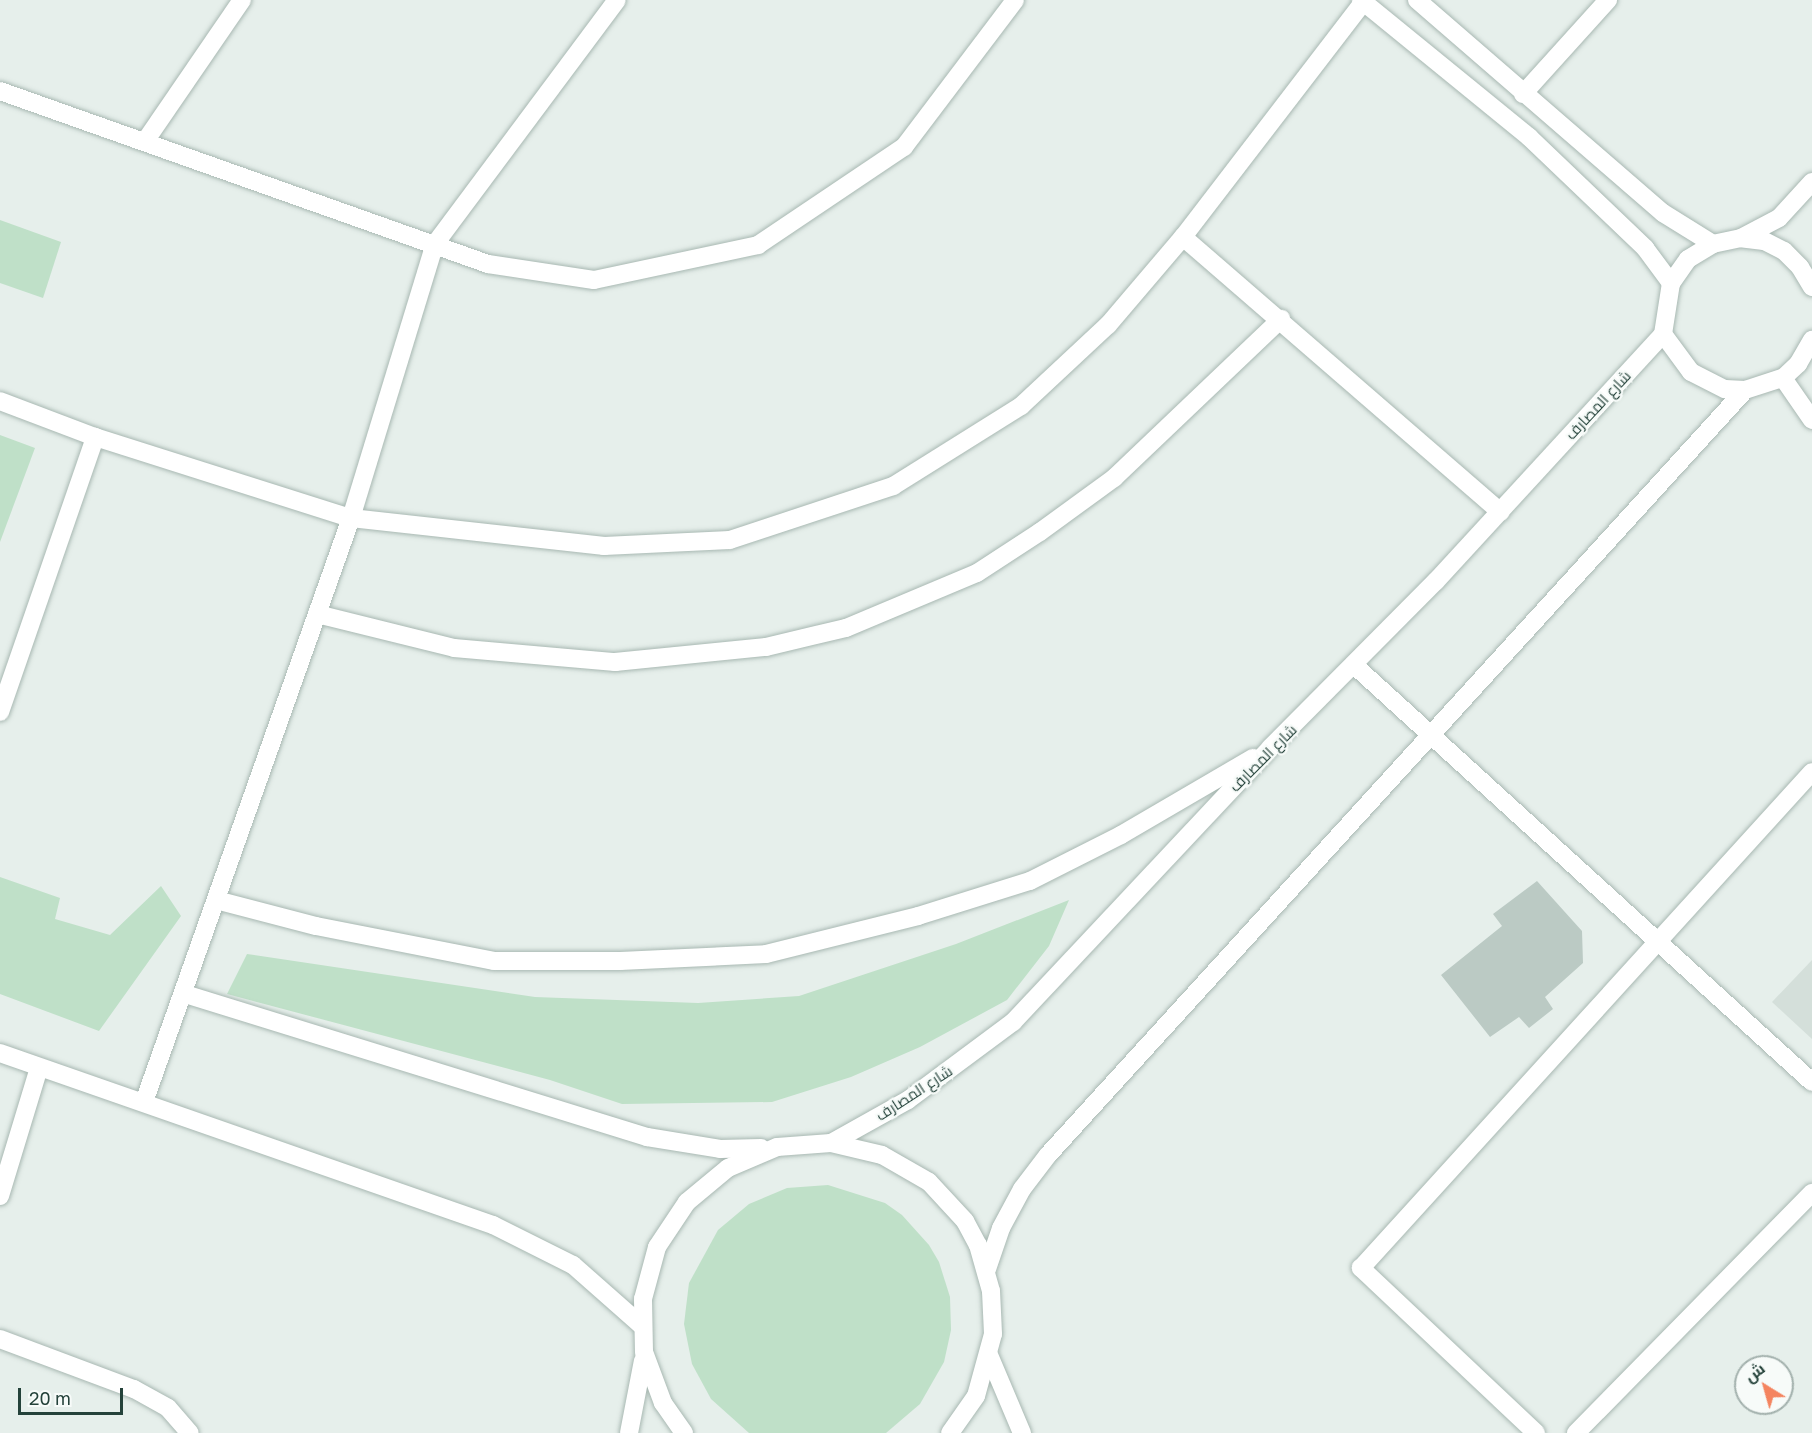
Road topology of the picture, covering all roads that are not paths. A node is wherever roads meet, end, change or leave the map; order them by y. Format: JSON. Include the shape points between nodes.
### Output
{"nodes":[{"id":1,"x":242,"y":0,"type":"edge"},
{"id":2,"x":617,"y":0,"type":"edge"},
{"id":3,"x":1015,"y":0,"type":"edge"},
{"id":4,"x":1417,"y":0,"type":"edge"},
{"id":5,"x":1608,"y":0,"type":"edge"},
{"id":6,"x":1363,"y":1,"type":"edge"},
{"id":7,"x":0,"y":91,"type":"edge"},
{"id":8,"x":1523,"y":94,"type":"junction"},
{"id":9,"x":146,"y":140,"type":"junction"},
{"id":10,"x":1812,"y":182,"type":"edge"},
{"id":11,"x":1183,"y":237,"type":"junction"},
{"id":12,"x":1741,"y":238,"type":"junction"},
{"id":13,"x":435,"y":244,"type":"junction"},
{"id":14,"x":1713,"y":244,"type":"junction"},
{"id":15,"x":1671,"y":283,"type":"junction"},
{"id":16,"x":1812,"y":287,"type":"edge"},
{"id":17,"x":1281,"y":319,"type":"junction"},
{"id":18,"x":1663,"y":334,"type":"junction"},
{"id":19,"x":1812,"y":340,"type":"edge"},
{"id":20,"x":1783,"y":378,"type":"junction"},
{"id":21,"x":1745,"y":390,"type":"junction"},
{"id":22,"x":0,"y":401,"type":"edge"},
{"id":23,"x":1812,"y":420,"type":"edge"},
{"id":24,"x":95,"y":438,"type":"junction"},
{"id":25,"x":1500,"y":512,"type":"junction"},
{"id":26,"x":351,"y":518,"type":"junction"},
{"id":27,"x":317,"y":614,"type":"junction"},
{"id":28,"x":1354,"y":665,"type":"junction"},
{"id":29,"x":5,"y":682,"type":"edge"},
{"id":30,"x":0,"y":712,"type":"edge"},
{"id":31,"x":1433,"y":734,"type":"junction"},
{"id":32,"x":1270,"y":748,"type":"junction"},
{"id":33,"x":1812,"y":772,"type":"edge"},
{"id":34,"x":216,"y":900,"type":"junction"},
{"id":35,"x":1660,"y":942,"type":"junction"},
{"id":36,"x":185,"y":994,"type":"junction"},
{"id":37,"x":0,"y":1053,"type":"edge"},
{"id":38,"x":39,"y":1068,"type":"junction"},
{"id":39,"x":1812,"y":1082,"type":"edge"},
{"id":40,"x":144,"y":1102,"type":"junction"},
{"id":41,"x":831,"y":1143,"type":"junction"},
{"id":42,"x":777,"y":1147,"type":"junction"},
{"id":43,"x":1812,"y":1192,"type":"edge"},
{"id":44,"x":0,"y":1196,"type":"edge"},
{"id":45,"x":987,"y":1269,"type":"junction"},
{"id":46,"x":642,"y":1325,"type":"junction"},
{"id":47,"x":0,"y":1339,"type":"edge"},
{"id":48,"x":644,"y":1352,"type":"junction"},
{"id":49,"x":989,"y":1355,"type":"junction"},
{"id":50,"x":190,"y":1433,"type":"edge"},
{"id":51,"x":629,"y":1433,"type":"edge"},
{"id":52,"x":684,"y":1433,"type":"edge"},
{"id":53,"x":950,"y":1433,"type":"edge"},
{"id":54,"x":1022,"y":1433,"type":"edge"},
{"id":55,"x":1536,"y":1433,"type":"edge"},
{"id":56,"x":1576,"y":1433,"type":"edge"}],
"edges":[{"from":1,"to":9,"type":"street"},
{"from":2,"to":13,"type":"street"},
{"from":3,"to":13,"type":"street","via":[[904,147],[758,245],[594,280],[488,264]]},
{"from":4,"to":8,"type":"street"},
{"from":5,"to":8,"type":"street"},
{"from":6,"to":11,"type":"street"},
{"from":6,"to":15,"type":"street","via":[[1528,137],[1645,248]]},
{"from":7,"to":9,"type":"street"},
{"from":8,"to":14,"type":"street","via":[[1663,213]]},
{"from":9,"to":13,"type":"street"},
{"from":10,"to":12,"type":"street","via":[[1779,218]]},
{"from":11,"to":17,"type":"street"},
{"from":11,"to":26,"type":"street","via":[[1108,325],[1021,406],[893,486],[730,540],[604,546]]},
{"from":12,"to":14,"type":"street"},
{"from":12,"to":16,"type":"street","via":[[1764,241],[1784,251]]},
{"from":13,"to":26,"type":"street"},
{"from":14,"to":15,"type":"street","via":[[1688,259]]},
{"from":15,"to":18,"type":"street"},
{"from":17,"to":25,"type":"street"},
{"from":17,"to":27,"type":"street","via":[[1114,478],[1040,532],[977,573],[846,628],[766,647],[615,662],[454,648]]},
{"from":18,"to":21,"type":"street","via":[[1691,372],[1725,389]]},
{"from":18,"to":25,"type":"street","name":"شارع المصارف"},
{"from":19,"to":20,"type":"street","via":[[1798,364]]},
{"from":20,"to":21,"type":"street"},
{"from":20,"to":23,"type":"street"},
{"from":21,"to":31,"type":"street"},
{"from":22,"to":24,"type":"street"},
{"from":24,"to":26,"type":"street"},
{"from":24,"to":29,"type":"street"},
{"from":25,"to":28,"type":"street","name":"شارع المصارف"},
{"from":26,"to":27,"type":"street"},
{"from":27,"to":34,"type":"street"},
{"from":28,"to":31,"type":"street"},
{"from":28,"to":32,"type":"street","name":"شارع المصارف"},
{"from":29,"to":30,"type":"street"},
{"from":31,"to":35,"type":"street"},
{"from":31,"to":45,"type":"street","via":[[1048,1155],[1016,1198]]},
{"from":32,"to":34,"type":"street","via":[[1121,835],[1030,881],[918,916],[766,954],[620,961],[494,961],[316,926]]},
{"from":32,"to":41,"type":"street","name":"شارع المصارف","via":[[1013,1022],[908,1100]]},
{"from":33,"to":35,"type":"street"},
{"from":34,"to":36,"type":"street"},
{"from":35,"to":39,"type":"street"},
{"from":35,"to":55,"type":"street","via":[[1361,1268]]},
{"from":36,"to":40,"type":"street"},
{"from":36,"to":42,"type":"street","via":[[648,1137],[720,1149]]},
{"from":37,"to":38,"type":"street"},
{"from":38,"to":40,"type":"street"},
{"from":38,"to":44,"type":"street"},
{"from":40,"to":46,"type":"street","via":[[493,1225],[573,1265]]},
{"from":41,"to":42,"type":"street"},
{"from":41,"to":45,"type":"street","via":[[882,1155],[929,1182],[964,1221]]},
{"from":42,"to":46,"type":"street","via":[[752,1156],[706,1183],[670,1223],[648,1272]]},
{"from":43,"to":56,"type":"street"},
{"from":45,"to":49,"type":"street","via":[[994,1312]]},
{"from":46,"to":48,"type":"street"},
{"from":47,"to":50,"type":"street","via":[[134,1389],[168,1408]]},
{"from":48,"to":51,"type":"street"},
{"from":48,"to":52,"type":"street","via":[[663,1403]]},
{"from":49,"to":53,"type":"street","via":[[976,1396]]},
{"from":49,"to":54,"type":"street"}]}
